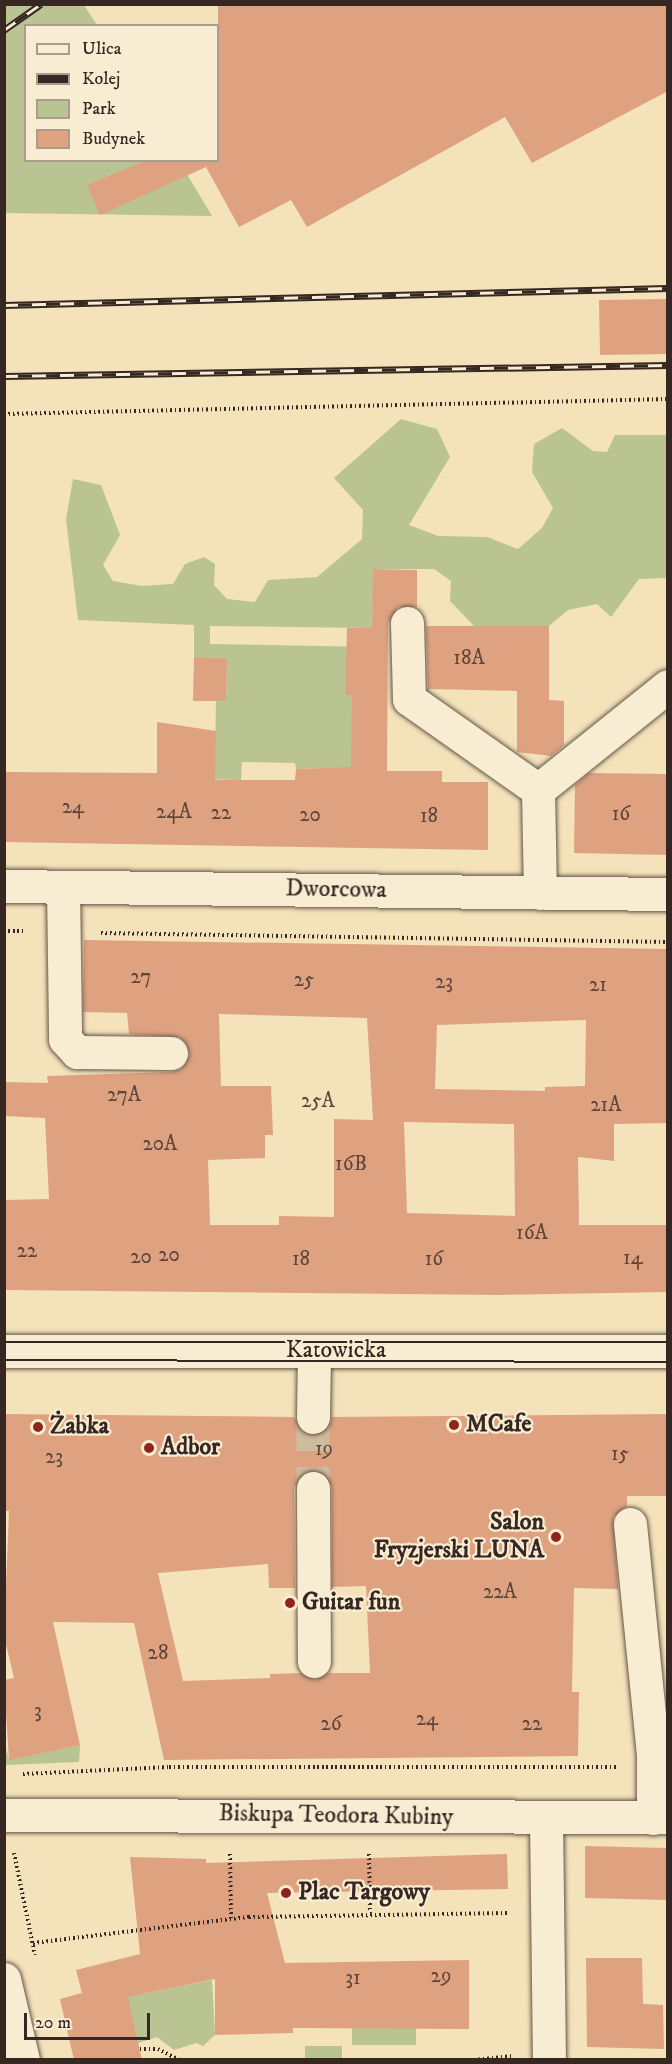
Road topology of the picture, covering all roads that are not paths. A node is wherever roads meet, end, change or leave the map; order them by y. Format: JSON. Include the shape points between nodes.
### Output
{"nodes":[{"id":1,"x":407,"y":623,"type":"dead end"},
{"id":2,"x":668,"y":686,"type":"edge"},
{"id":3,"x":538,"y":790,"type":"junction"},
{"id":4,"x":4,"y":886,"type":"edge"},
{"id":5,"x":63,"y":887,"type":"junction"},
{"id":6,"x":540,"y":893,"type":"junction"},
{"id":7,"x":668,"y":894,"type":"edge"},
{"id":8,"x":171,"y":1053,"type":"dead end"},
{"id":9,"x":4,"y":1351,"type":"edge"},
{"id":10,"x":314,"y":1351,"type":"junction"},
{"id":11,"x":668,"y":1351,"type":"edge"},
{"id":12,"x":313,"y":1417,"type":"tunnel mouth"},
{"id":13,"x":313,"y":1488,"type":"tunnel mouth"},
{"id":14,"x":630,"y":1524,"type":"dead end"},
{"id":15,"x":314,"y":1661,"type":"dead end"},
{"id":16,"x":660,"y":1817,"type":"edge"},
{"id":17,"x":546,"y":1818,"type":"junction"},
{"id":18,"x":9,"y":1830,"type":"edge"},
{"id":19,"x":4,"y":1979,"type":"edge"},
{"id":20,"x":23,"y":2060,"type":"edge"},
{"id":21,"x":549,"y":2060,"type":"edge"}],
"edges":[{"from":1,"to":3,"type":"street","via":[[409,699]]},
{"from":2,"to":3,"type":"street"},
{"from":3,"to":6,"type":"street"},
{"from":4,"to":5,"type":"street","name":"Dworcowa"},
{"from":5,"to":6,"type":"street","name":"Dworcowa"},
{"from":5,"to":8,"type":"street","via":[[65,1039],[77,1052]]},
{"from":6,"to":7,"type":"street","name":"Dworcowa"},
{"from":9,"to":10,"type":"street","name":"Katowicka"},
{"from":10,"to":11,"type":"street","name":"Katowicka"},
{"from":10,"to":12,"type":"street"},
{"from":13,"to":15,"type":"street"},
{"from":14,"to":16,"type":"street"},
{"from":16,"to":17,"type":"street","name":"Biskupa Teodora Kubiny"},
{"from":17,"to":18,"type":"street","name":"Biskupa Teodora Kubiny"},
{"from":17,"to":21,"type":"street"},
{"from":19,"to":20,"type":"street"}]}
